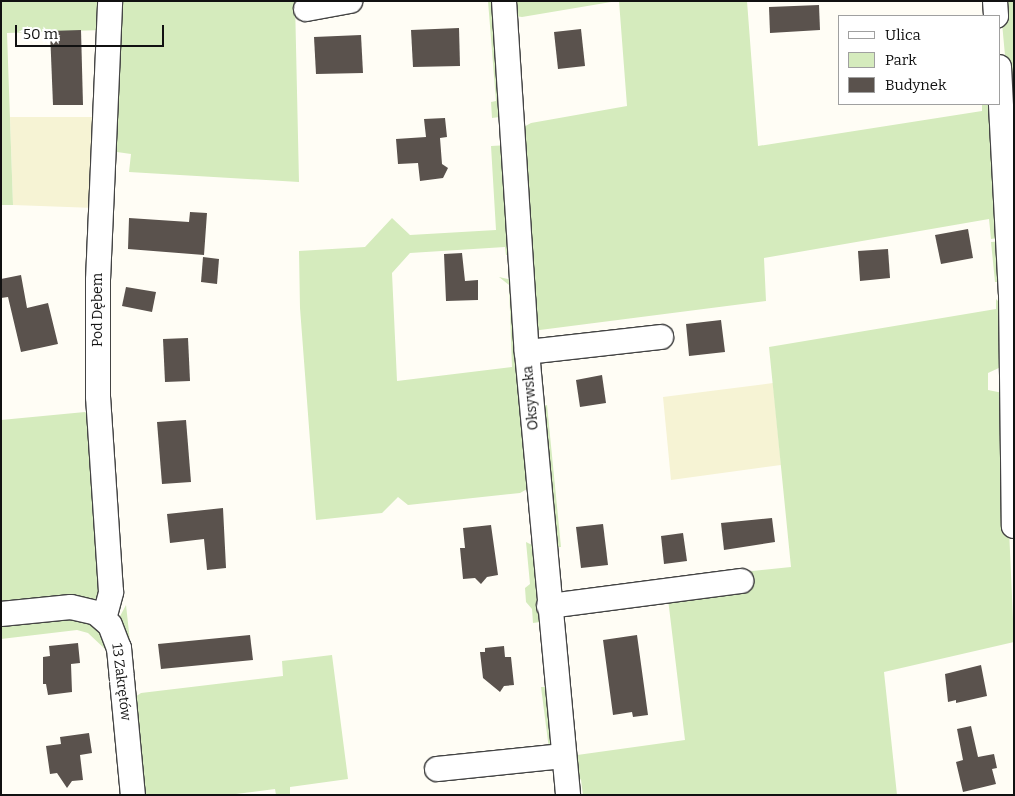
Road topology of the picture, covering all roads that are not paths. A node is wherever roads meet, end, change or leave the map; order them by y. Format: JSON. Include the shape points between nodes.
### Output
{"nodes":[{"id":1,"x":110,"y":1,"type":"edge"},
{"id":2,"x":350,"y":1,"type":"edge"},
{"id":3,"x":504,"y":1,"type":"edge"},
{"id":4,"x":994,"y":1,"type":"edge"},
{"id":5,"x":306,"y":9,"type":"dead end"},
{"id":6,"x":996,"y":15,"type":"edge"},
{"id":7,"x":1000,"y":92,"type":"edge"},
{"id":8,"x":661,"y":337,"type":"dead end"},
{"id":9,"x":527,"y":352,"type":"junction"},
{"id":10,"x":1013,"y":379,"type":"edge"},
{"id":11,"x":1014,"y":526,"type":"edge"},
{"id":12,"x":741,"y":581,"type":"dead end"},
{"id":13,"x":549,"y":606,"type":"junction"},
{"id":14,"x":1,"y":614,"type":"edge"},
{"id":15,"x":104,"y":619,"type":"junction"},
{"id":16,"x":563,"y":756,"type":"junction"},
{"id":17,"x":437,"y":769,"type":"dead end"},
{"id":18,"x":133,"y":795,"type":"edge"},
{"id":19,"x":568,"y":795,"type":"edge"}],
"edges":[{"from":1,"to":15,"type":"street","name":"Pod Dębem","via":[[98,280],[98,397],[111,592]]},
{"from":2,"to":5,"type":"street"},
{"from":3,"to":9,"type":"street","name":"Oksywska"},
{"from":4,"to":6,"type":"street"},
{"from":7,"to":10,"type":"street","via":[[1009,226]]},
{"from":8,"to":9,"type":"street"},
{"from":9,"to":13,"type":"street","name":"Oksywska"},
{"from":10,"to":11,"type":"street"},
{"from":12,"to":13,"type":"street"},
{"from":13,"to":16,"type":"street","name":"Oksywska"},
{"from":14,"to":15,"type":"street","via":[[71,607],[88,610]]},
{"from":15,"to":18,"type":"street","name":"13 Zakrętów","via":[[119,648]]},
{"from":16,"to":17,"type":"street"},
{"from":16,"to":19,"type":"street","name":"Oksywska"}]}
